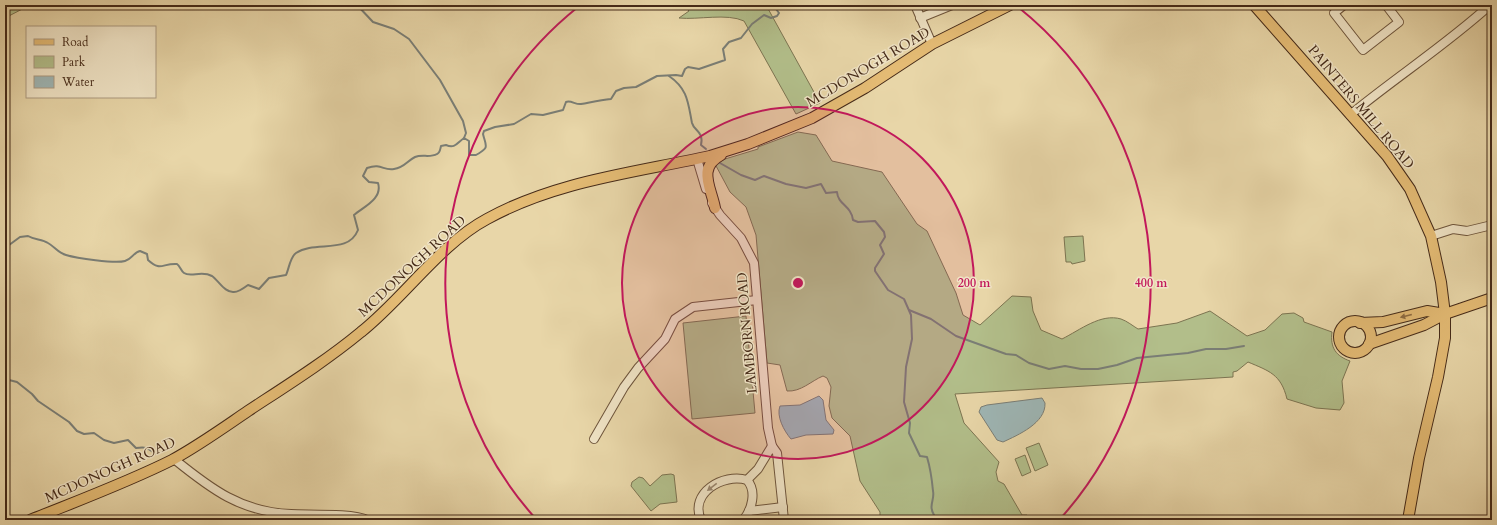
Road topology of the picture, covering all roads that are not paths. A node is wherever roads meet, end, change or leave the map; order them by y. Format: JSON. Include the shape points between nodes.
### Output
{"nodes":[{"id":1,"x":915,"y":5,"type":"edge"},
{"id":2,"x":952,"y":5,"type":"edge"},
{"id":3,"x":1010,"y":5,"type":"edge"},
{"id":4,"x":1254,"y":5,"type":"edge"},
{"id":5,"x":1344,"y":5,"type":"edge"},
{"id":6,"x":1386,"y":5,"type":"edge"},
{"id":7,"x":1490,"y":5,"type":"edge"},
{"id":8,"x":920,"y":18,"type":"junction"},
{"id":9,"x":932,"y":44,"type":"junction"},
{"id":10,"x":1350,"y":114,"type":"junction"},
{"id":11,"x":731,"y":150,"type":"junction"},
{"id":12,"x":697,"y":158,"type":"junction"},
{"id":13,"x":715,"y":208,"type":"junction"},
{"id":14,"x":1492,"y":225,"type":"edge"},
{"id":15,"x":1431,"y":236,"type":"junction"},
{"id":16,"x":1492,"y":298,"type":"edge"},
{"id":17,"x":757,"y":300,"type":"junction"},
{"id":18,"x":1445,"y":314,"type":"junction"},
{"id":19,"x":1360,"y":323,"type":"junction"},
{"id":20,"x":1369,"y":344,"type":"junction"},
{"id":21,"x":594,"y":439,"type":"dead end"},
{"id":22,"x":772,"y":446,"type":"junction"},
{"id":23,"x":174,"y":459,"type":"junction"},
{"id":24,"x":747,"y":480,"type":"junction"},
{"id":25,"x":783,"y":507,"type":"junction"},
{"id":26,"x":750,"y":511,"type":"junction"},
{"id":27,"x":332,"y":516,"type":"junction"},
{"id":28,"x":30,"y":520,"type":"edge"},
{"id":29,"x":343,"y":520,"type":"edge"},
{"id":30,"x":367,"y":520,"type":"edge"},
{"id":31,"x":701,"y":520,"type":"edge"},
{"id":32,"x":743,"y":520,"type":"edge"},
{"id":33,"x":784,"y":520,"type":"edge"},
{"id":34,"x":1408,"y":520,"type":"edge"}],
"edges":[{"from":1,"to":8,"type":"street"},
{"from":2,"to":8,"type":"street"},
{"from":3,"to":9,"type":"main road","name":"MCDONOGH ROAD"},
{"from":4,"to":10,"type":"main road","name":"PAINTERS MILL ROAD"},
{"from":5,"to":6,"type":"street","via":[[1334,13],[1363,50],[1399,22]]},
{"from":7,"to":10,"type":"street","via":[[1468,25]]},
{"from":8,"to":9,"type":"street"},
{"from":9,"to":11,"type":"main road","name":"MCDONOGH ROAD","via":[[827,110]]},
{"from":10,"to":15,"type":"main road","name":"PAINTERS MILL ROAD","via":[[1399,172],[1419,207]]},
{"from":11,"to":12,"type":"main road","name":"MCDONOGH ROAD"},
{"from":11,"to":13,"type":"main road","via":[[714,160],[707,169]]},
{"from":12,"to":13,"type":"street","name":"LAMBORN ROAD","via":[[706,190]]},
{"from":12,"to":23,"type":"main road","name":"MCDONOGH ROAD","via":[[568,185],[519,203],[486,219],[454,242],[381,316],[360,333],[286,386]]},
{"from":13,"to":17,"type":"street","name":"LAMBORN ROAD","via":[[749,251],[754,263]]},
{"from":14,"to":15,"type":"street","via":[[1467,231],[1453,229]]},
{"from":15,"to":18,"type":"main road","name":"PAINTERS MILL ROAD"},
{"from":16,"to":18,"type":"main road"},
{"from":17,"to":21,"type":"street","via":[[693,307],[675,319],[665,339],[624,387]]},
{"from":17,"to":22,"type":"street","name":"LAMBORN ROAD","via":[[768,428]]},
{"from":18,"to":19,"type":"main road","one_way":true,"via":[[1427,311],[1383,322]]},
{"from":18,"to":20,"type":"main road","via":[[1424,325]]},
{"from":18,"to":34,"type":"main road","name":"PAINTERS MILL ROAD","via":[[1442,359],[1419,458]]},
{"from":19,"to":20,"type":"main road","via":[[1369,330]]},
{"from":19,"to":20,"type":"main road","via":[[1352,322],[1344,326],[1339,334],[1340,343],[1345,350],[1355,353],[1364,350]]},
{"from":22,"to":24,"type":"street","via":[[758,469]]},
{"from":22,"to":25,"type":"street","name":"LAMBORN ROAD","via":[[777,453]]},
{"from":23,"to":27,"type":"street","via":[[220,494],[250,507],[276,513]]},
{"from":23,"to":28,"type":"main road","name":"MCDONOGH ROAD"},
{"from":24,"to":26,"type":"street","via":[[751,484],[752,492]]},
{"from":24,"to":31,"type":"street","one_way":true,"via":[[729,478],[709,488],[699,508]]},
{"from":25,"to":26,"type":"street"},
{"from":25,"to":33,"type":"street","name":"LAMBORN ROAD"},
{"from":26,"to":32,"type":"street"},
{"from":27,"to":29,"type":"street"},
{"from":27,"to":30,"type":"street"}]}
